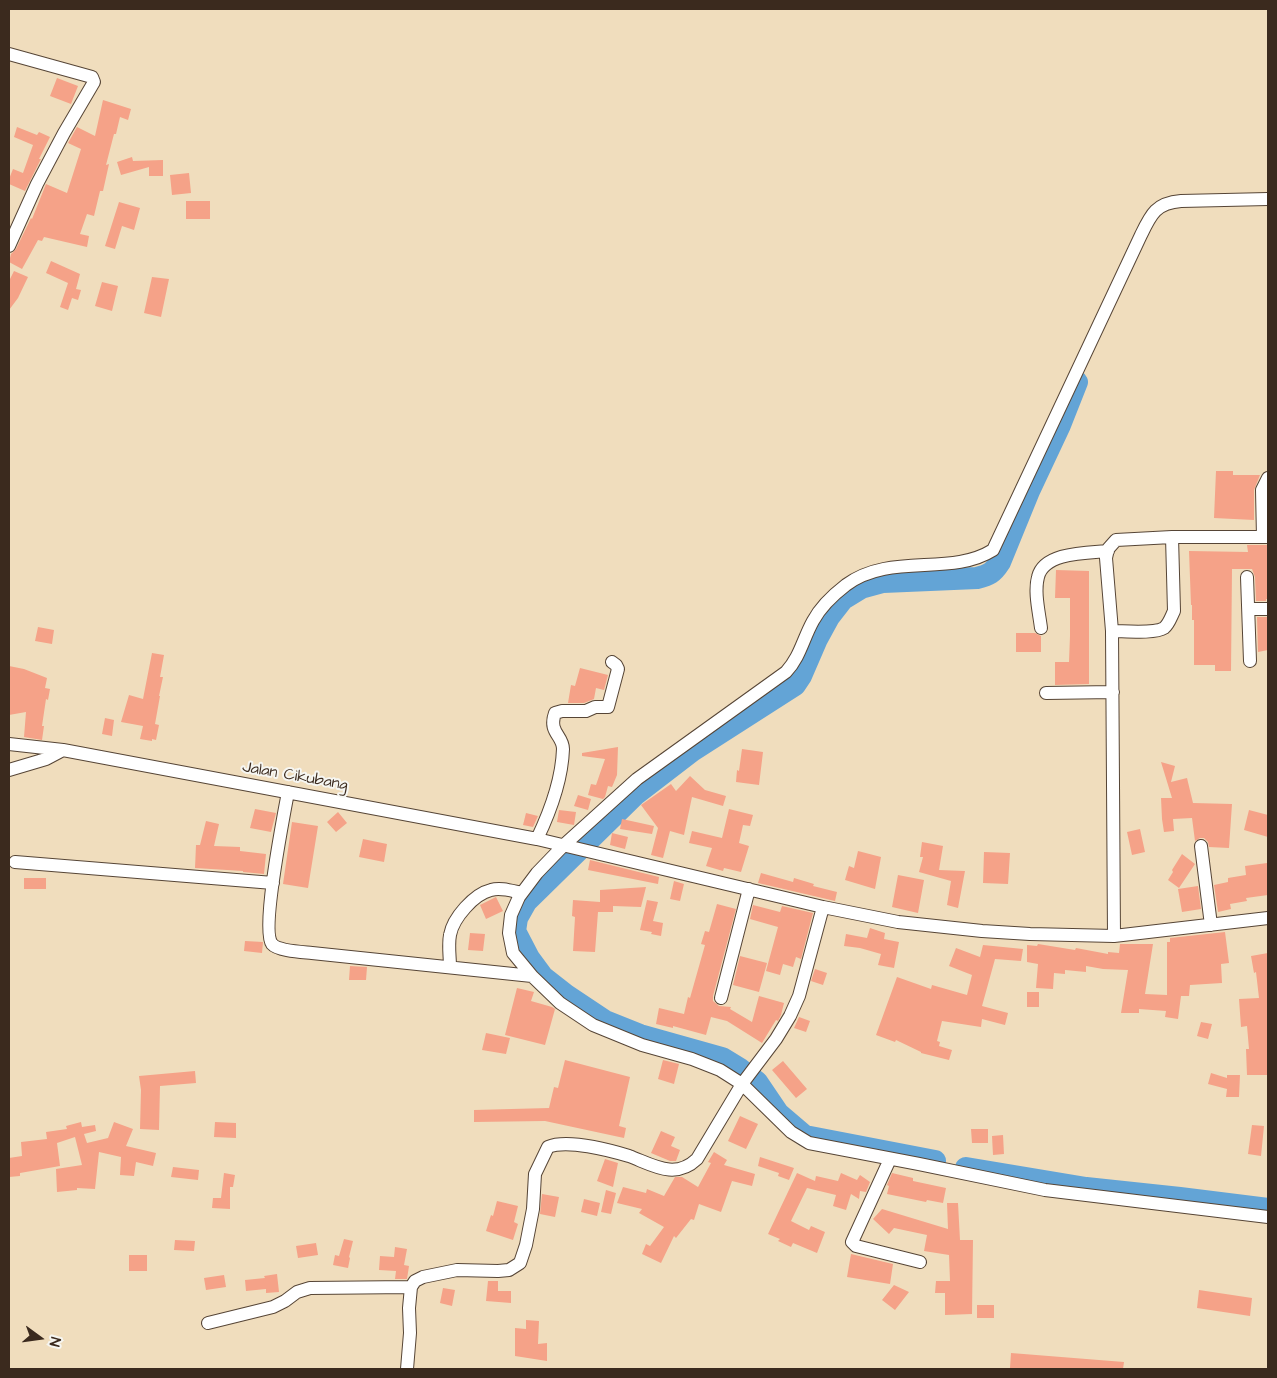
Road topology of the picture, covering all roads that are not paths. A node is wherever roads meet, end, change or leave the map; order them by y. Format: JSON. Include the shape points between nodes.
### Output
{"nodes":[{"id":1,"x":9,"y":54,"type":"edge"},
{"id":2,"x":1268,"y":199,"type":"edge"},
{"id":3,"x":9,"y":246,"type":"edge"},
{"id":4,"x":1268,"y":478,"type":"edge"},
{"id":5,"x":1172,"y":537,"type":"junction"},
{"id":6,"x":1265,"y":537,"type":"edge"},
{"id":7,"x":1108,"y":552,"type":"junction"},
{"id":8,"x":1248,"y":577,"type":"dead end"},
{"id":9,"x":1249,"y":609,"type":"junction"},
{"id":10,"x":1268,"y":609,"type":"edge"},
{"id":11,"x":1041,"y":628,"type":"dead end"},
{"id":12,"x":1112,"y":631,"type":"junction"},
{"id":13,"x":1250,"y":661,"type":"dead end"},
{"id":14,"x":612,"y":662,"type":"dead end"},
{"id":15,"x":1113,"y":692,"type":"junction"},
{"id":16,"x":1046,"y":693,"type":"dead end"},
{"id":17,"x":9,"y":744,"type":"edge"},
{"id":18,"x":63,"y":750,"type":"junction"},
{"id":19,"x":9,"y":770,"type":"edge"},
{"id":20,"x":288,"y":792,"type":"junction"},
{"id":21,"x":537,"y":839,"type":"junction"},
{"id":22,"x":569,"y":846,"type":"junction"},
{"id":23,"x":1201,"y":846,"type":"dead end"},
{"id":24,"x":15,"y":862,"type":"dead end"},
{"id":25,"x":273,"y":883,"type":"junction"},
{"id":26,"x":750,"y":888,"type":"junction"},
{"id":27,"x":522,"y":893,"type":"junction"},
{"id":28,"x":823,"y":907,"type":"junction"},
{"id":29,"x":1268,"y":918,"type":"edge"},
{"id":30,"x":1211,"y":925,"type":"junction"},
{"id":31,"x":1114,"y":936,"type":"junction"},
{"id":32,"x":450,"y":967,"type":"junction"},
{"id":33,"x":532,"y":976,"type":"junction"},
{"id":34,"x":722,"y":998,"type":"dead end"},
{"id":35,"x":747,"y":1076,"type":"junction"},
{"id":36,"x":890,"y":1159,"type":"junction"},
{"id":37,"x":1268,"y":1217,"type":"edge"},
{"id":38,"x":920,"y":1262,"type":"dead end"},
{"id":39,"x":411,"y":1287,"type":"junction"},
{"id":40,"x":208,"y":1322,"type":"dead end"},
{"id":41,"x":407,"y":1369,"type":"edge"}],
"edges":[{"from":1,"to":3,"type":"street","via":[[92,77],[94,82],[37,184]]},
{"from":2,"to":22,"type":"street","via":[[1169,202],[1155,210],[993,550],[973,560],[880,569],[847,584],[821,608],[796,660],[786,672],[637,779]]},
{"from":4,"to":6,"type":"street","via":[[1262,490]]},
{"from":5,"to":6,"type":"street"},
{"from":5,"to":7,"type":"street","via":[[1116,540]]},
{"from":5,"to":12,"type":"street","via":[[1174,611],[1169,622],[1158,630]]},
{"from":7,"to":11,"type":"street","via":[[1064,556],[1044,566],[1037,579]]},
{"from":7,"to":12,"type":"street"},
{"from":8,"to":9,"type":"street"},
{"from":9,"to":10,"type":"street"},
{"from":9,"to":13,"type":"street"},
{"from":12,"to":15,"type":"street"},
{"from":14,"to":21,"type":"street","via":[[618,669],[608,706],[555,713],[553,726],[563,749],[554,797]]},
{"from":15,"to":16,"type":"street"},
{"from":15,"to":31,"type":"street"},
{"from":17,"to":18,"type":"street","name":"Jalan Cikubang"},
{"from":18,"to":19,"type":"street","via":[[46,759]]},
{"from":18,"to":20,"type":"street","name":"Jalan Cikubang"},
{"from":20,"to":21,"type":"street","name":"Jalan Cikubang"},
{"from":20,"to":25,"type":"street"},
{"from":21,"to":22,"type":"street","name":"Jalan Cikubang"},
{"from":22,"to":26,"type":"street","name":"Jalan Cikubang"},
{"from":22,"to":27,"type":"street","via":[[537,873]]},
{"from":23,"to":30,"type":"street"},
{"from":24,"to":25,"type":"street"},
{"from":25,"to":32,"type":"street","via":[[268,931],[270,941],[276,947]]},
{"from":26,"to":28,"type":"street","name":"Jalan Cikubang"},
{"from":26,"to":34,"type":"street"},
{"from":27,"to":32,"type":"street","via":[[490,890],[464,909],[450,935]]},
{"from":27,"to":33,"type":"street","via":[[511,915],[508,933],[513,953]]},
{"from":28,"to":31,"type":"street","name":"Jalan Cikubang","via":[[943,928]]},
{"from":28,"to":35,"type":"street","via":[[799,996],[776,1039]]},
{"from":29,"to":30,"type":"street","name":"Jalan Cikubang"},
{"from":30,"to":31,"type":"street","name":"Jalan Cikubang"},
{"from":32,"to":33,"type":"street"},
{"from":33,"to":35,"type":"street","via":[[560,1003],[593,1025],[642,1045]]},
{"from":35,"to":36,"type":"street","via":[[800,1139],[817,1146]]},
{"from":35,"to":39,"type":"street","via":[[690,1166],[668,1170],[589,1147],[557,1144],[548,1147],[535,1174],[532,1209],[520,1263],[509,1270],[457,1270],[423,1276]]},
{"from":36,"to":37,"type":"street","via":[[1045,1190]]},
{"from":36,"to":38,"type":"street","via":[[852,1242],[856,1246]]},
{"from":39,"to":40,"type":"street","via":[[310,1288],[273,1307]]},
{"from":39,"to":41,"type":"street"}]}
